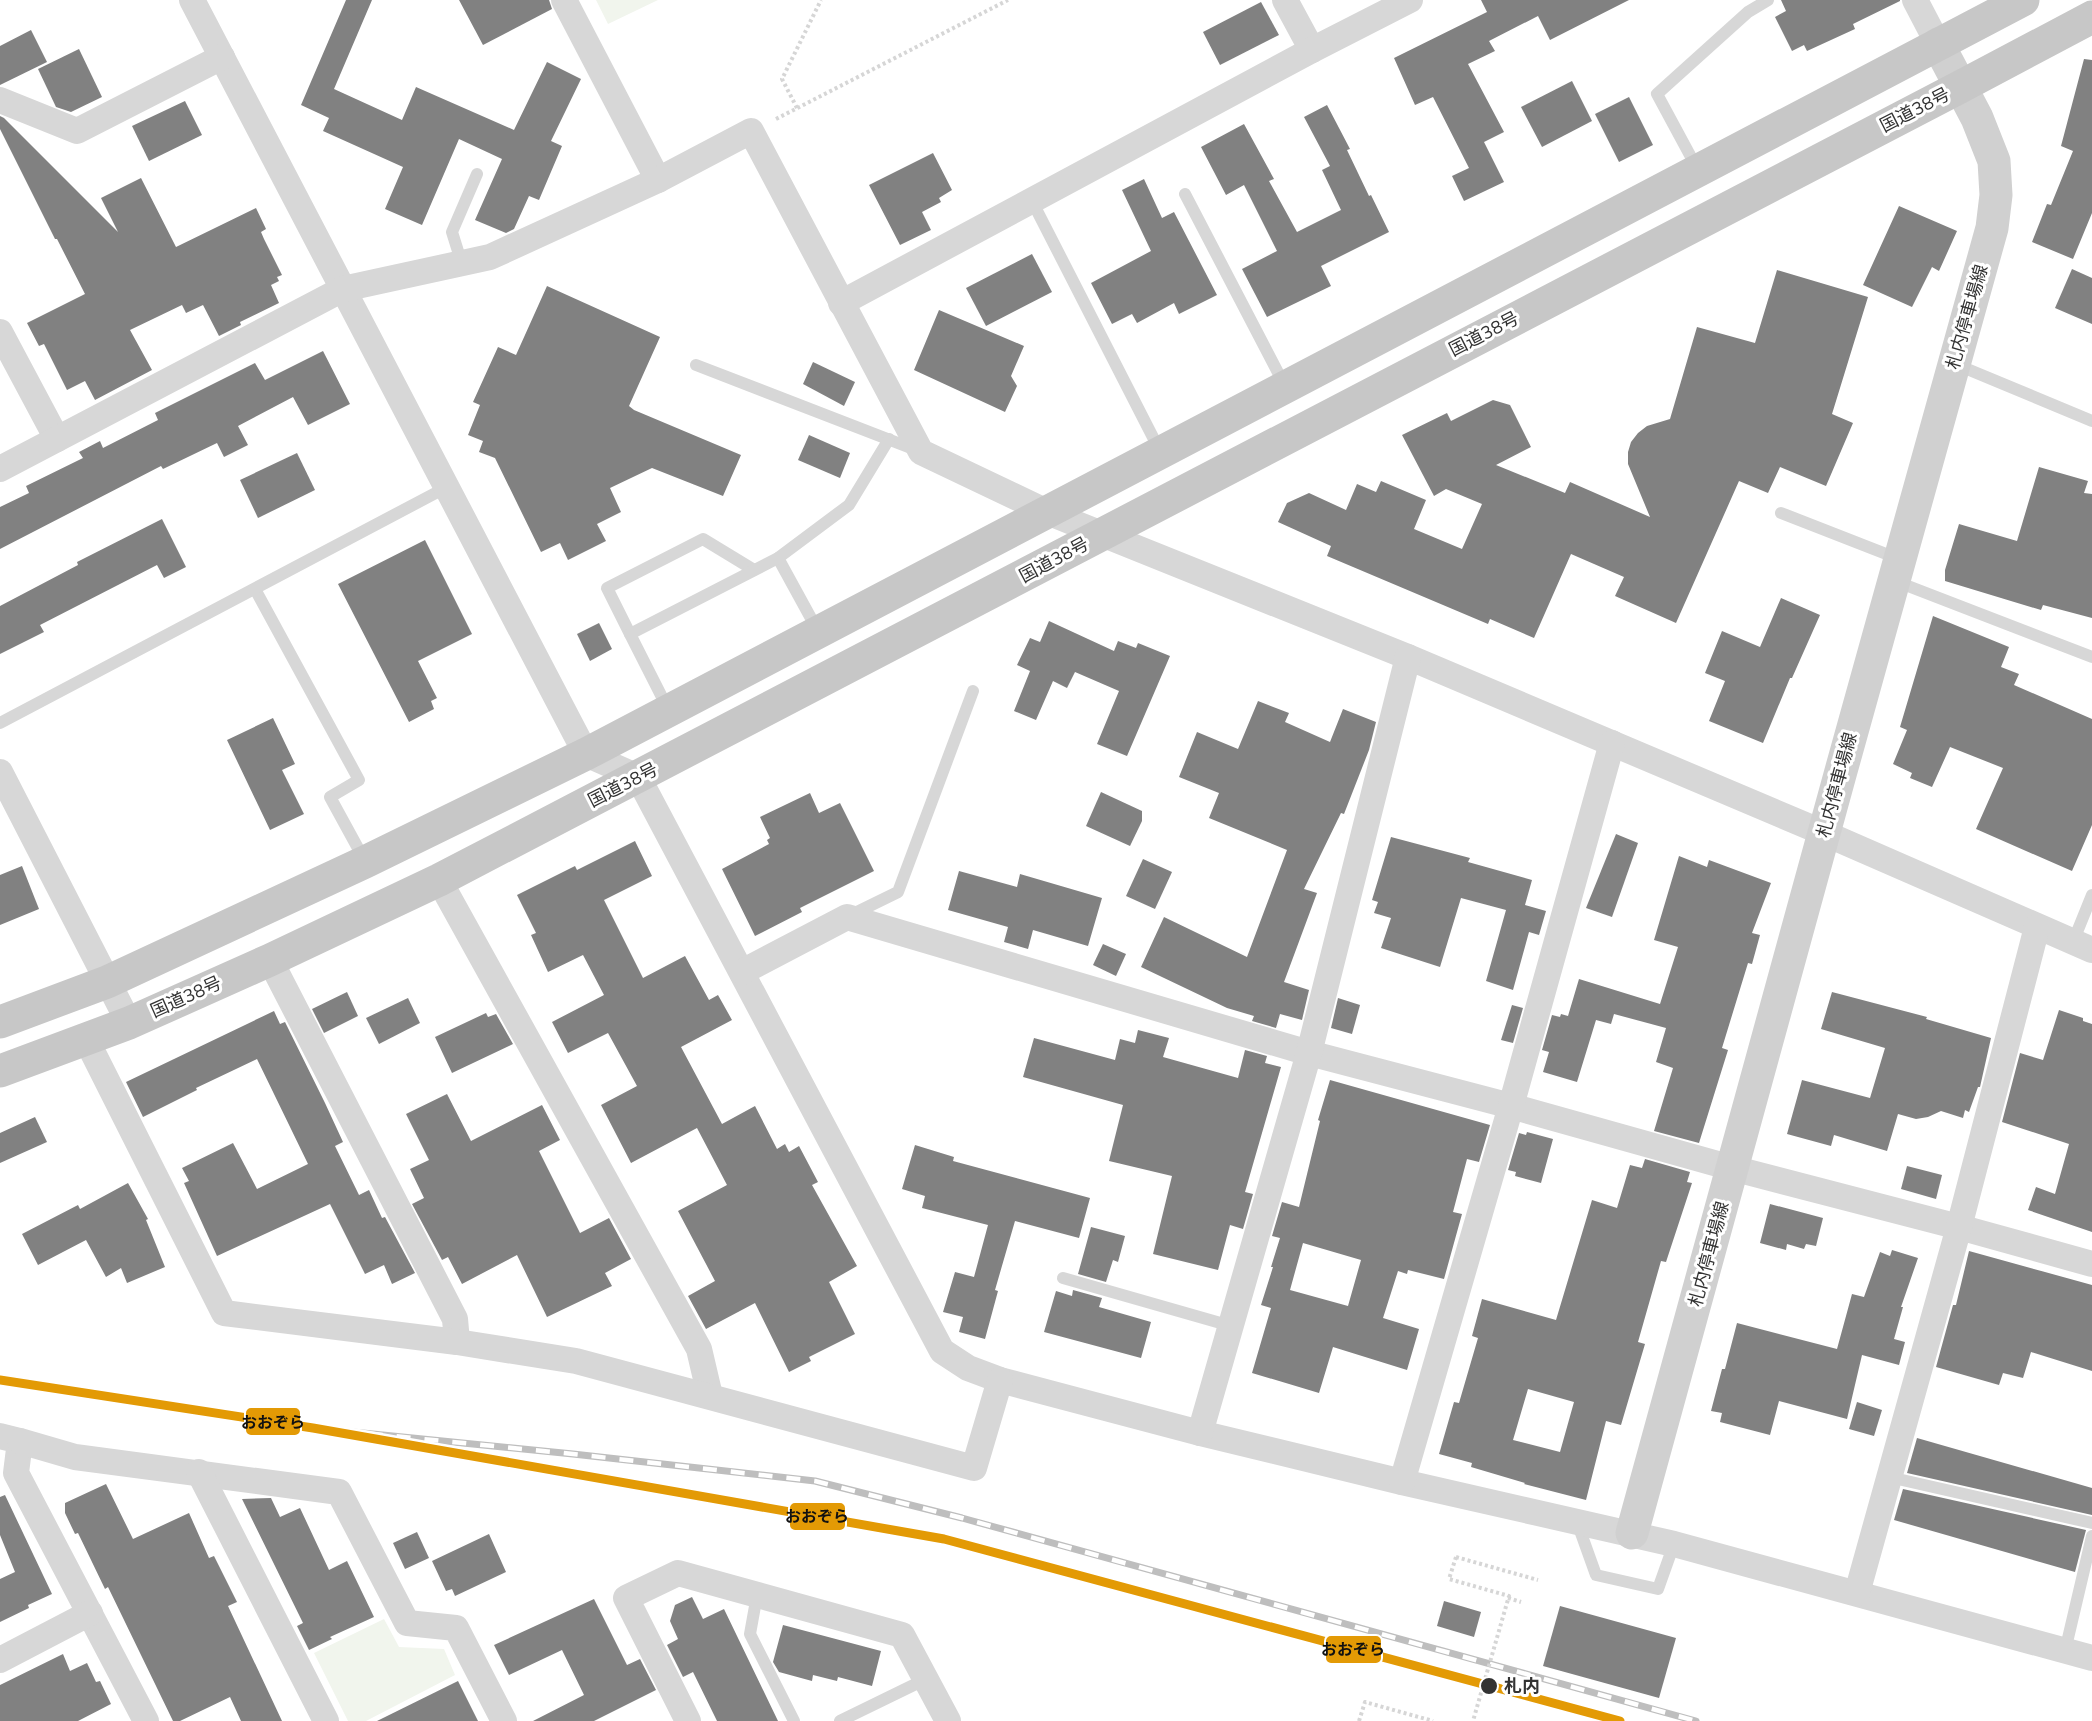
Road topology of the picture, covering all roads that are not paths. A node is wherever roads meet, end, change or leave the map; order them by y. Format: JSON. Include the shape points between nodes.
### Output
{"nodes":[{"id":1,"x":192,"y":0,"type":"edge"},
{"id":2,"x":564,"y":0,"type":"edge"},
{"id":3,"x":1285,"y":0,"type":"edge"},
{"id":4,"x":1410,"y":0,"type":"edge"},
{"id":5,"x":1768,"y":0,"type":"edge"},
{"id":6,"x":1915,"y":0,"type":"edge"},
{"id":7,"x":2024,"y":0,"type":"edge"},
{"id":8,"x":2092,"y":16,"type":"edge"},
{"id":9,"x":1938,"y":44,"type":"junction"},
{"id":10,"x":1312,"y":50,"type":"junction"},
{"id":11,"x":222,"y":57,"type":"junction"},
{"id":12,"x":1960,"y":87,"type":"junction"},
{"id":13,"x":0,"y":100,"type":"edge"},
{"id":14,"x":1698,"y":170,"type":"junction"},
{"id":15,"x":477,"y":174,"type":"dead end"},
{"id":16,"x":657,"y":180,"type":"junction"},
{"id":17,"x":1185,"y":194,"type":"dead end"},
{"id":18,"x":1032,"y":201,"type":"junction"},
{"id":19,"x":462,"y":264,"type":"junction"},
{"id":20,"x":343,"y":289,"type":"junction"},
{"id":21,"x":841,"y":303,"type":"junction"},
{"id":22,"x":0,"y":332,"type":"edge"},
{"id":23,"x":1954,"y":363,"type":"junction"},
{"id":24,"x":696,"y":365,"type":"dead end"},
{"id":25,"x":1285,"y":388,"type":"junction"},
{"id":26,"x":2092,"y":421,"type":"edge"},
{"id":27,"x":57,"y":439,"type":"junction"},
{"id":28,"x":888,"y":439,"type":"junction"},
{"id":29,"x":921,"y":452,"type":"junction"},
{"id":30,"x":1161,"y":453,"type":"junction"},
{"id":31,"x":0,"y":469,"type":"edge"},
{"id":32,"x":447,"y":487,"type":"junction"},
{"id":33,"x":1047,"y":512,"type":"junction"},
{"id":34,"x":1781,"y":513,"type":"dead end"},
{"id":35,"x":1104,"y":534,"type":"junction"},
{"id":36,"x":778,"y":558,"type":"junction"},
{"id":37,"x":754,"y":570,"type":"junction"},
{"id":38,"x":1897,"y":570,"type":"junction"},
{"id":39,"x":255,"y":589,"type":"junction"},
{"id":40,"x":819,"y":631,"type":"junction"},
{"id":41,"x":630,"y":634,"type":"junction"},
{"id":42,"x":1408,"y":657,"type":"junction"},
{"id":43,"x":2092,"y":657,"type":"edge"},
{"id":44,"x":973,"y":692,"type":"dead end"},
{"id":45,"x":669,"y":710,"type":"junction"},
{"id":46,"x":0,"y":723,"type":"edge"},
{"id":47,"x":1612,"y":744,"type":"junction"},
{"id":48,"x":586,"y":754,"type":"junction"},
{"id":49,"x":0,"y":772,"type":"edge"},
{"id":50,"x":638,"y":777,"type":"junction"},
{"id":51,"x":1824,"y":833,"type":"junction"},
{"id":52,"x":365,"y":862,"type":"junction"},
{"id":53,"x":439,"y":879,"type":"junction"},
{"id":54,"x":2092,"y":895,"type":"edge"},
{"id":55,"x":847,"y":917,"type":"junction"},
{"id":56,"x":2037,"y":927,"type":"junction"},
{"id":57,"x":2082,"y":946,"type":"edge"},
{"id":58,"x":270,"y":960,"type":"junction"},
{"id":59,"x":742,"y":972,"type":"junction"},
{"id":60,"x":107,"y":982,"type":"junction"},
{"id":61,"x":0,"y":1022,"type":"edge"},
{"id":62,"x":129,"y":1023,"type":"junction"},
{"id":63,"x":86,"y":1039,"type":"junction"},
{"id":64,"x":1309,"y":1053,"type":"junction"},
{"id":65,"x":0,"y":1071,"type":"edge"},
{"id":66,"x":1511,"y":1106,"type":"junction"},
{"id":67,"x":1732,"y":1168,"type":"junction"},
{"id":68,"x":1959,"y":1227,"type":"junction"},
{"id":69,"x":2092,"y":1264,"type":"edge"},
{"id":70,"x":1063,"y":1278,"type":"dead end"},
{"id":71,"x":1231,"y":1326,"type":"junction"},
{"id":72,"x":457,"y":1342,"type":"junction"},
{"id":73,"x":1000,"y":1380,"type":"junction"},
{"id":74,"x":710,"y":1396,"type":"junction"},
{"id":75,"x":1200,"y":1433,"type":"junction"},
{"id":76,"x":10,"y":1439,"type":"edge"},
{"id":77,"x":199,"y":1472,"type":"junction"},
{"id":78,"x":1889,"y":1477,"type":"junction"},
{"id":79,"x":1402,"y":1482,"type":"junction"},
{"id":80,"x":1576,"y":1521,"type":"junction"},
{"id":81,"x":2092,"y":1522,"type":"edge"},
{"id":82,"x":1632,"y":1533,"type":"junction"},
{"id":83,"x":2092,"y":1536,"type":"edge"},
{"id":84,"x":1674,"y":1544,"type":"junction"},
{"id":85,"x":1857,"y":1593,"type":"junction"},
{"id":86,"x":758,"y":1595,"type":"junction"},
{"id":87,"x":90,"y":1613,"type":"junction"},
{"id":88,"x":2066,"y":1651,"type":"junction"},
{"id":89,"x":2092,"y":1658,"type":"edge"},
{"id":90,"x":0,"y":1660,"type":"edge"},
{"id":91,"x":926,"y":1679,"type":"junction"},
{"id":92,"x":146,"y":1721,"type":"edge"},
{"id":93,"x":326,"y":1721,"type":"edge"},
{"id":94,"x":504,"y":1721,"type":"edge"},
{"id":95,"x":688,"y":1721,"type":"edge"},
{"id":96,"x":794,"y":1721,"type":"edge"},
{"id":97,"x":840,"y":1721,"type":"edge"},
{"id":98,"x":948,"y":1721,"type":"edge"}],
"edges":[{"from":1,"to":11,"type":"street"},
{"from":2,"to":16,"type":"street"},
{"from":3,"to":10,"type":"street"},
{"from":4,"to":10,"type":"street"},
{"from":5,"to":14,"type":"lane","via":[[1748,12],[1657,94]]},
{"from":6,"to":9,"type":"street"},
{"from":7,"to":9,"type":"highway"},
{"from":8,"to":12,"type":"highway","name":"国道38号"},
{"from":9,"to":12,"type":"main road","name":"札内停車場線"},
{"from":9,"to":14,"type":"highway"},
{"from":10,"to":18,"type":"street"},
{"from":11,"to":13,"type":"street","via":[[78,131]]},
{"from":11,"to":20,"type":"street"},
{"from":12,"to":23,"type":"main road","name":"札内停車場線","via":[[1994,161],[1996,195],[1992,228]]},
{"from":12,"to":35,"type":"highway","name":"国道38号"},
{"from":14,"to":25,"type":"highway"},
{"from":15,"to":19,"type":"lane","via":[[452,232]]},
{"from":16,"to":19,"type":"street","via":[[490,257]]},
{"from":16,"to":21,"type":"street","via":[[751,132]]},
{"from":17,"to":25,"type":"lane"},
{"from":18,"to":21,"type":"street"},
{"from":18,"to":30,"type":"lane"},
{"from":19,"to":20,"type":"street"},
{"from":20,"to":27,"type":"street"},
{"from":20,"to":32,"type":"street"},
{"from":21,"to":29,"type":"street"},
{"from":22,"to":27,"type":"street"},
{"from":23,"to":26,"type":"lane"},
{"from":23,"to":38,"type":"main road","name":"札内停車場線"},
{"from":24,"to":28,"type":"lane"},
{"from":25,"to":30,"type":"highway"},
{"from":27,"to":31,"type":"street"},
{"from":28,"to":29,"type":"lane"},
{"from":28,"to":36,"type":"lane","via":[[849,505]]},
{"from":29,"to":33,"type":"street"},
{"from":30,"to":33,"type":"highway"},
{"from":32,"to":39,"type":"lane"},
{"from":32,"to":48,"type":"street"},
{"from":33,"to":35,"type":"street"},
{"from":33,"to":40,"type":"highway"},
{"from":34,"to":38,"type":"lane"},
{"from":35,"to":42,"type":"street"},
{"from":35,"to":50,"type":"highway","name":"国道38号"},
{"from":36,"to":37,"type":"lane"},
{"from":36,"to":40,"type":"lane"},
{"from":37,"to":41,"type":"lane"},
{"from":37,"to":41,"type":"lane","via":[[703,539],[607,588]]},
{"from":38,"to":43,"type":"lane"},
{"from":38,"to":51,"type":"main road","name":"札内停車場線"},
{"from":39,"to":46,"type":"lane"},
{"from":39,"to":52,"type":"lane","via":[[359,780],[330,797]]},
{"from":40,"to":45,"type":"highway"},
{"from":41,"to":45,"type":"lane"},
{"from":42,"to":47,"type":"street"},
{"from":42,"to":64,"type":"street"},
{"from":44,"to":55,"type":"lane","via":[[898,892]]},
{"from":45,"to":48,"type":"highway"},
{"from":47,"to":51,"type":"street"},
{"from":47,"to":66,"type":"street"},
{"from":48,"to":50,"type":"street"},
{"from":48,"to":52,"type":"highway"},
{"from":49,"to":60,"type":"street"},
{"from":50,"to":53,"type":"highway","name":"国道38号"},
{"from":50,"to":59,"type":"street"},
{"from":51,"to":56,"type":"street"},
{"from":51,"to":67,"type":"main road","name":"札内停車場線"},
{"from":52,"to":60,"type":"highway"},
{"from":53,"to":58,"type":"highway","name":"国道38号"},
{"from":53,"to":74,"type":"street","via":[[699,1349]]},
{"from":54,"to":57,"type":"lane"},
{"from":55,"to":59,"type":"street"},
{"from":55,"to":64,"type":"street"},
{"from":56,"to":57,"type":"street"},
{"from":56,"to":68,"type":"street"},
{"from":58,"to":62,"type":"highway","name":"国道38号"},
{"from":58,"to":72,"type":"street","via":[[455,1318]]},
{"from":59,"to":73,"type":"street","via":[[942,1351],[968,1368]]},
{"from":60,"to":61,"type":"highway"},
{"from":60,"to":62,"type":"street"},
{"from":62,"to":63,"type":"highway","name":"国道38号"},
{"from":63,"to":65,"type":"highway","name":"国道38号"},
{"from":63,"to":72,"type":"street","via":[[224,1313]]},
{"from":64,"to":66,"type":"street"},
{"from":64,"to":71,"type":"street"},
{"from":66,"to":67,"type":"street"},
{"from":66,"to":79,"type":"street"},
{"from":67,"to":68,"type":"street"},
{"from":67,"to":82,"type":"main road","name":"札内停車場線"},
{"from":68,"to":69,"type":"street"},
{"from":68,"to":78,"type":"street"},
{"from":70,"to":71,"type":"lane"},
{"from":71,"to":75,"type":"street"},
{"from":72,"to":74,"type":"street","via":[[576,1361]]},
{"from":73,"to":74,"type":"street","via":[[974,1468]]},
{"from":73,"to":75,"type":"street"},
{"from":75,"to":79,"type":"street"},
{"from":76,"to":77,"type":"street","via":[[75,1457]]},
{"from":76,"to":87,"type":"street","via":[[16,1473]]},
{"from":77,"to":93,"type":"street"},
{"from":77,"to":94,"type":"street","via":[[339,1492],[407,1623],[456,1628]]},
{"from":78,"to":81,"type":"lane"},
{"from":78,"to":85,"type":"street"},
{"from":79,"to":80,"type":"street"},
{"from":80,"to":82,"type":"street"},
{"from":80,"to":84,"type":"lane","via":[[1596,1575],[1658,1589]]},
{"from":82,"to":84,"type":"street"},
{"from":83,"to":88,"type":"lane"},
{"from":84,"to":85,"type":"street"},
{"from":85,"to":88,"type":"street"},
{"from":86,"to":91,"type":"street","via":[[902,1635]]},
{"from":86,"to":95,"type":"street","via":[[678,1573],[626,1598]]},
{"from":86,"to":96,"type":"lane","via":[[750,1634]]},
{"from":87,"to":90,"type":"street"},
{"from":87,"to":92,"type":"street"},
{"from":88,"to":89,"type":"street"},
{"from":91,"to":97,"type":"lane"},
{"from":91,"to":98,"type":"street"}]}
